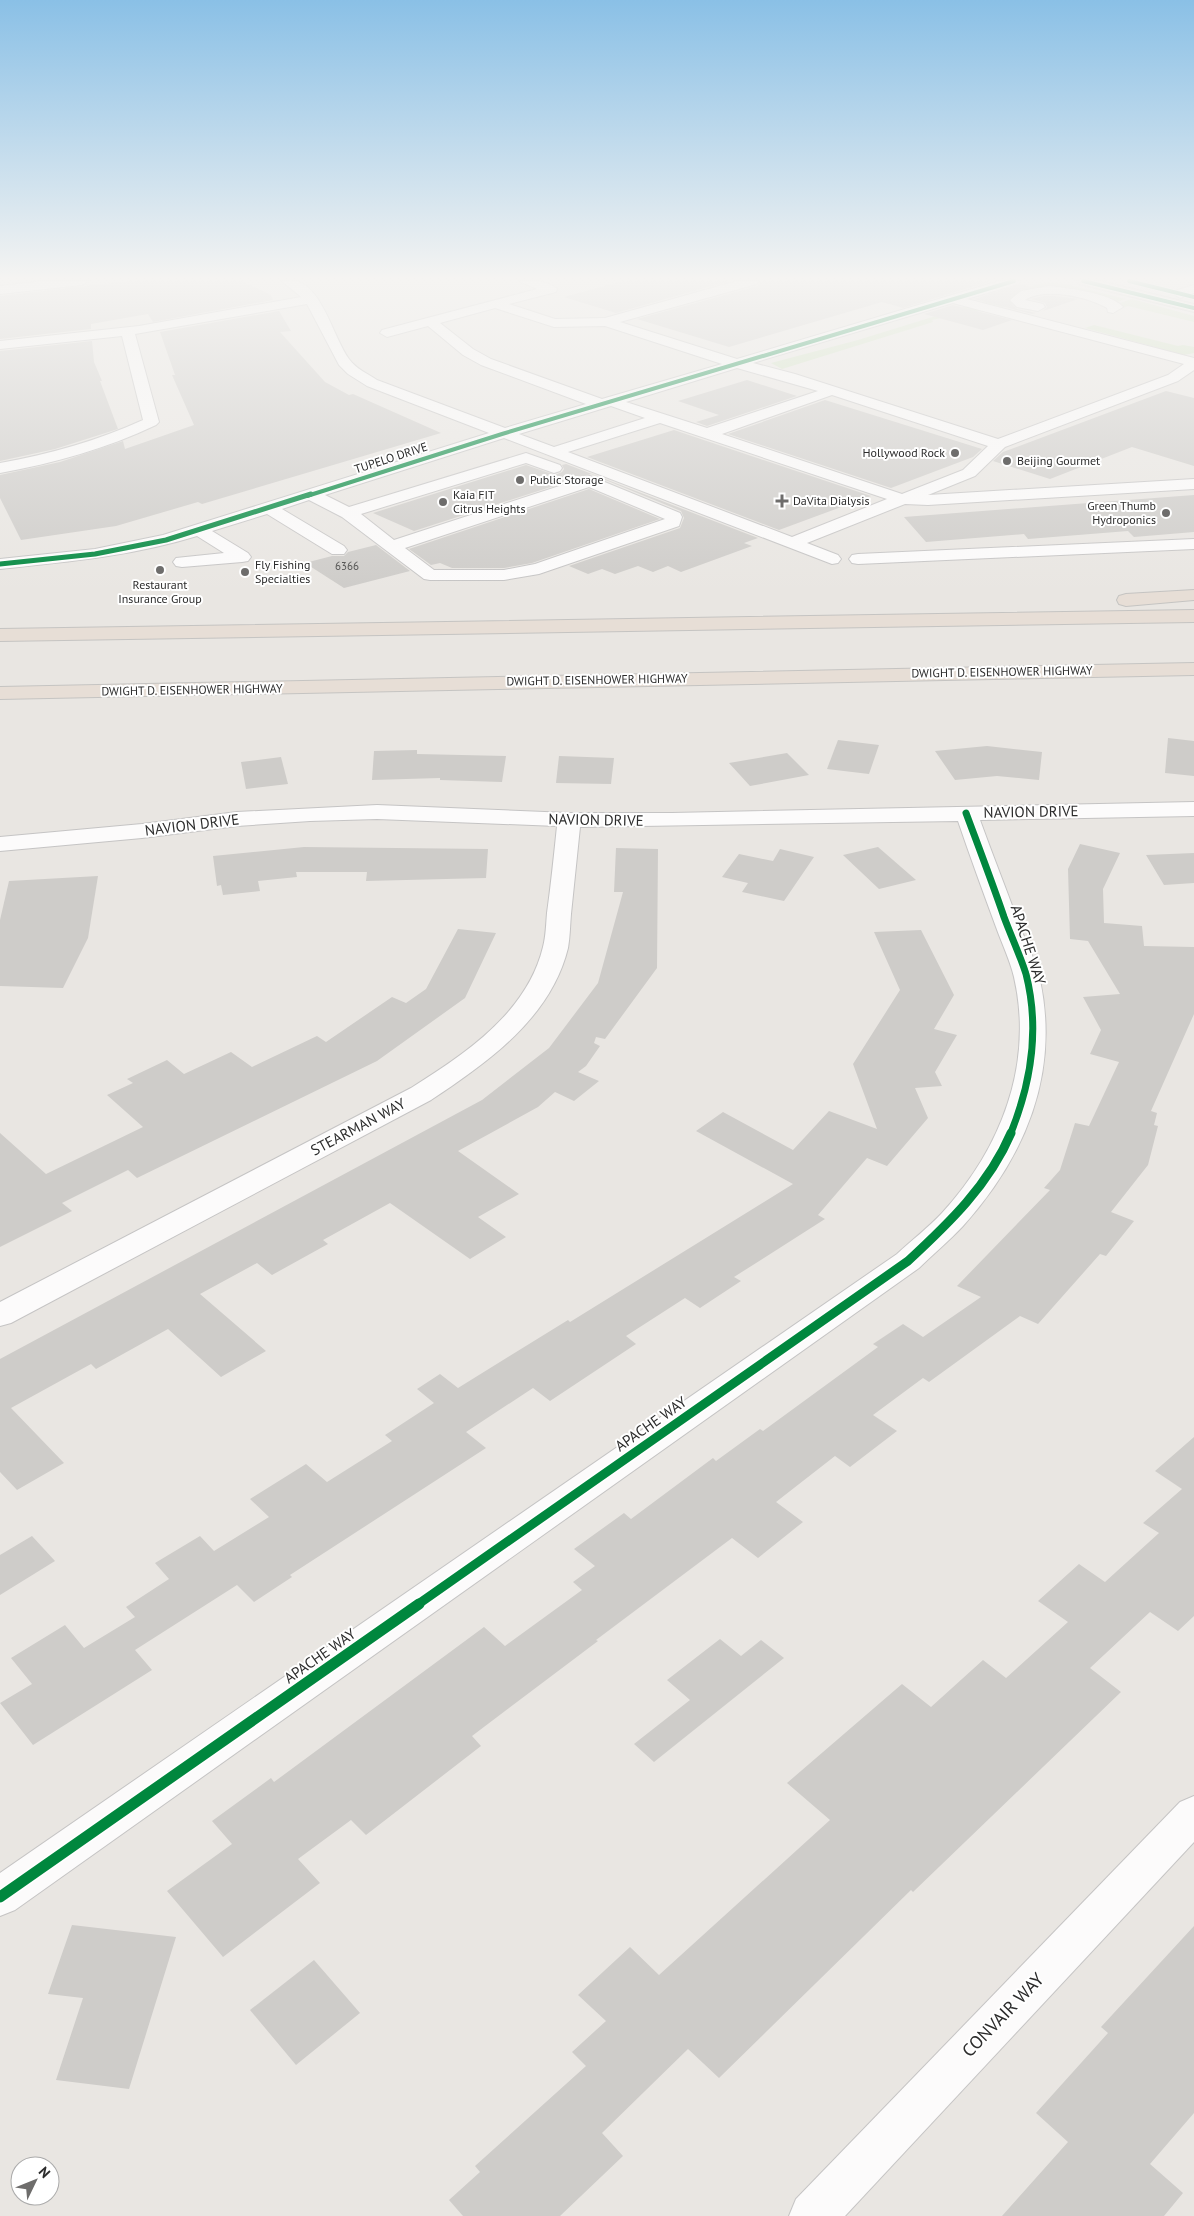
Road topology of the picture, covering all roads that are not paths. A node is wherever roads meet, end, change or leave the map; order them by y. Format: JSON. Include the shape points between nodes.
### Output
{"nodes":[{"id":1,"x":141,"y":384,"type":"edge"},
{"id":2,"x":377,"y":384,"type":"edge"},
{"id":3,"x":553,"y":384,"type":"edge"},
{"id":4,"x":670,"y":384,"type":"edge"},
{"id":5,"x":811,"y":384,"type":"edge"},
{"id":6,"x":1156,"y":384,"type":"edge"},
{"id":7,"x":831,"y":391,"type":"junction"},
{"id":8,"x":608,"y":403,"type":"junction"},
{"id":9,"x":660,"y":418,"type":"junction"},
{"id":10,"x":502,"y":434,"type":"junction"},
{"id":11,"x":706,"y":434,"type":"junction"},
{"id":12,"x":999,"y":444,"type":"junction"},
{"id":13,"x":551,"y":451,"type":"junction"},
{"id":14,"x":526,"y":458,"type":"junction"},
{"id":15,"x":0,"y":468,"type":"edge"},
{"id":16,"x":590,"y":482,"type":"junction"},
{"id":17,"x":1194,"y":484,"type":"edge"},
{"id":18,"x":312,"y":495,"type":"junction"},
{"id":19,"x":902,"y":499,"type":"junction"},
{"id":20,"x":270,"y":508,"type":"junction"},
{"id":21,"x":348,"y":513,"type":"junction"},
{"id":22,"x":199,"y":530,"type":"junction"},
{"id":23,"x":792,"y":542,"type":"junction"},
{"id":24,"x":1194,"y":544,"type":"edge"},
{"id":25,"x":392,"y":546,"type":"junction"},
{"id":26,"x":338,"y":550,"type":"dead end"},
{"id":27,"x":832,"y":559,"type":"dead end"},
{"id":28,"x":858,"y":560,"type":"dead end"},
{"id":29,"x":182,"y":562,"type":"dead end"},
{"id":30,"x":0,"y":564,"type":"edge"},
{"id":31,"x":1194,"y":595,"type":"edge"},
{"id":32,"x":1194,"y":616,"type":"edge"},
{"id":33,"x":823,"y":622,"type":"junction"},
{"id":34,"x":0,"y":635,"type":"edge"},
{"id":35,"x":1194,"y":669,"type":"edge"},
{"id":36,"x":1011,"y":672,"type":"junction"},
{"id":37,"x":1194,"y":675,"type":"edge"},
{"id":38,"x":0,"y":695,"type":"edge"},
{"id":39,"x":1194,"y":809,"type":"edge"},
{"id":40,"x":966,"y":813,"type":"junction"},
{"id":41,"x":569,"y":820,"type":"junction"},
{"id":42,"x":0,"y":844,"type":"edge"},
{"id":43,"x":0,"y":1315,"type":"edge"},
{"id":44,"x":1194,"y":1814,"type":"edge"},
{"id":45,"x":0,"y":1897,"type":"edge"},
{"id":46,"x":812,"y":2216,"type":"edge"}],
"edges":[{"from":1,"to":15,"type":"street","via":[[151,422],[82,450]]},
{"from":2,"to":10,"type":"street"},
{"from":3,"to":8,"type":"street"},
{"from":4,"to":8,"type":"street","name":"TUPELO DRIVE"},
{"from":5,"to":7,"type":"street"},
{"from":6,"to":12,"type":"street"},
{"from":7,"to":11,"type":"street"},
{"from":7,"to":12,"type":"street"},
{"from":8,"to":9,"type":"street"},
{"from":8,"to":10,"type":"street","name":"TUPELO DRIVE"},
{"from":9,"to":11,"type":"street"},
{"from":9,"to":13,"type":"street"},
{"from":10,"to":13,"type":"street"},
{"from":10,"to":18,"type":"street","name":"TUPELO DRIVE"},
{"from":11,"to":19,"type":"street"},
{"from":12,"to":19,"type":"street","via":[[969,473]]},
{"from":13,"to":14,"type":"street"},
{"from":13,"to":23,"type":"street"},
{"from":14,"to":16,"type":"street"},
{"from":14,"to":21,"type":"street"},
{"from":16,"to":25,"type":"street"},
{"from":16,"to":25,"type":"street","via":[[674,516],[673,522],[538,569],[504,574],[430,575]]},
{"from":17,"to":19,"type":"street","via":[[937,500]]},
{"from":18,"to":20,"type":"street","name":"TUPELO DRIVE"},
{"from":18,"to":21,"type":"street"},
{"from":19,"to":23,"type":"street"},
{"from":20,"to":22,"type":"street","name":"TUPELO DRIVE"},
{"from":20,"to":26,"type":"street"},
{"from":21,"to":25,"type":"street"},
{"from":22,"to":29,"type":"street","via":[[242,557]]},
{"from":22,"to":30,"type":"street","name":"TUPELO DRIVE","via":[[93,562]]},
{"from":23,"to":27,"type":"street"},
{"from":24,"to":28,"type":"street"},
{"from":31,"to":33,"type":"highway"},
{"from":32,"to":33,"type":"highway"},
{"from":33,"to":34,"type":"highway"},
{"from":35,"to":36,"type":"highway","name":"DWIGHT D. EISENHOWER HIGHWAY"},
{"from":36,"to":37,"type":"highway"},
{"from":36,"to":38,"type":"highway","name":"DWIGHT D. EISENHOWER HIGHWAY"},
{"from":39,"to":40,"type":"street","name":"NAVION DRIVE"},
{"from":40,"to":41,"type":"street","name":"NAVION DRIVE"},
{"from":40,"to":45,"type":"street","name":"APACHE WAY","via":[[1027,978],[1034,1016],[1034,1055],[1026,1096],[1010,1138],[985,1179],[952,1220],[908,1261]]},
{"from":41,"to":42,"type":"street","name":"NAVION DRIVE","via":[[377,812],[310,814]]},
{"from":41,"to":43,"type":"street","name":"STEARMAN WAY","via":[[555,949],[546,974],[532,998],[486,1049],[421,1094]]},
{"from":44,"to":46,"type":"street","name":"CONVAIR WAY"}]}
